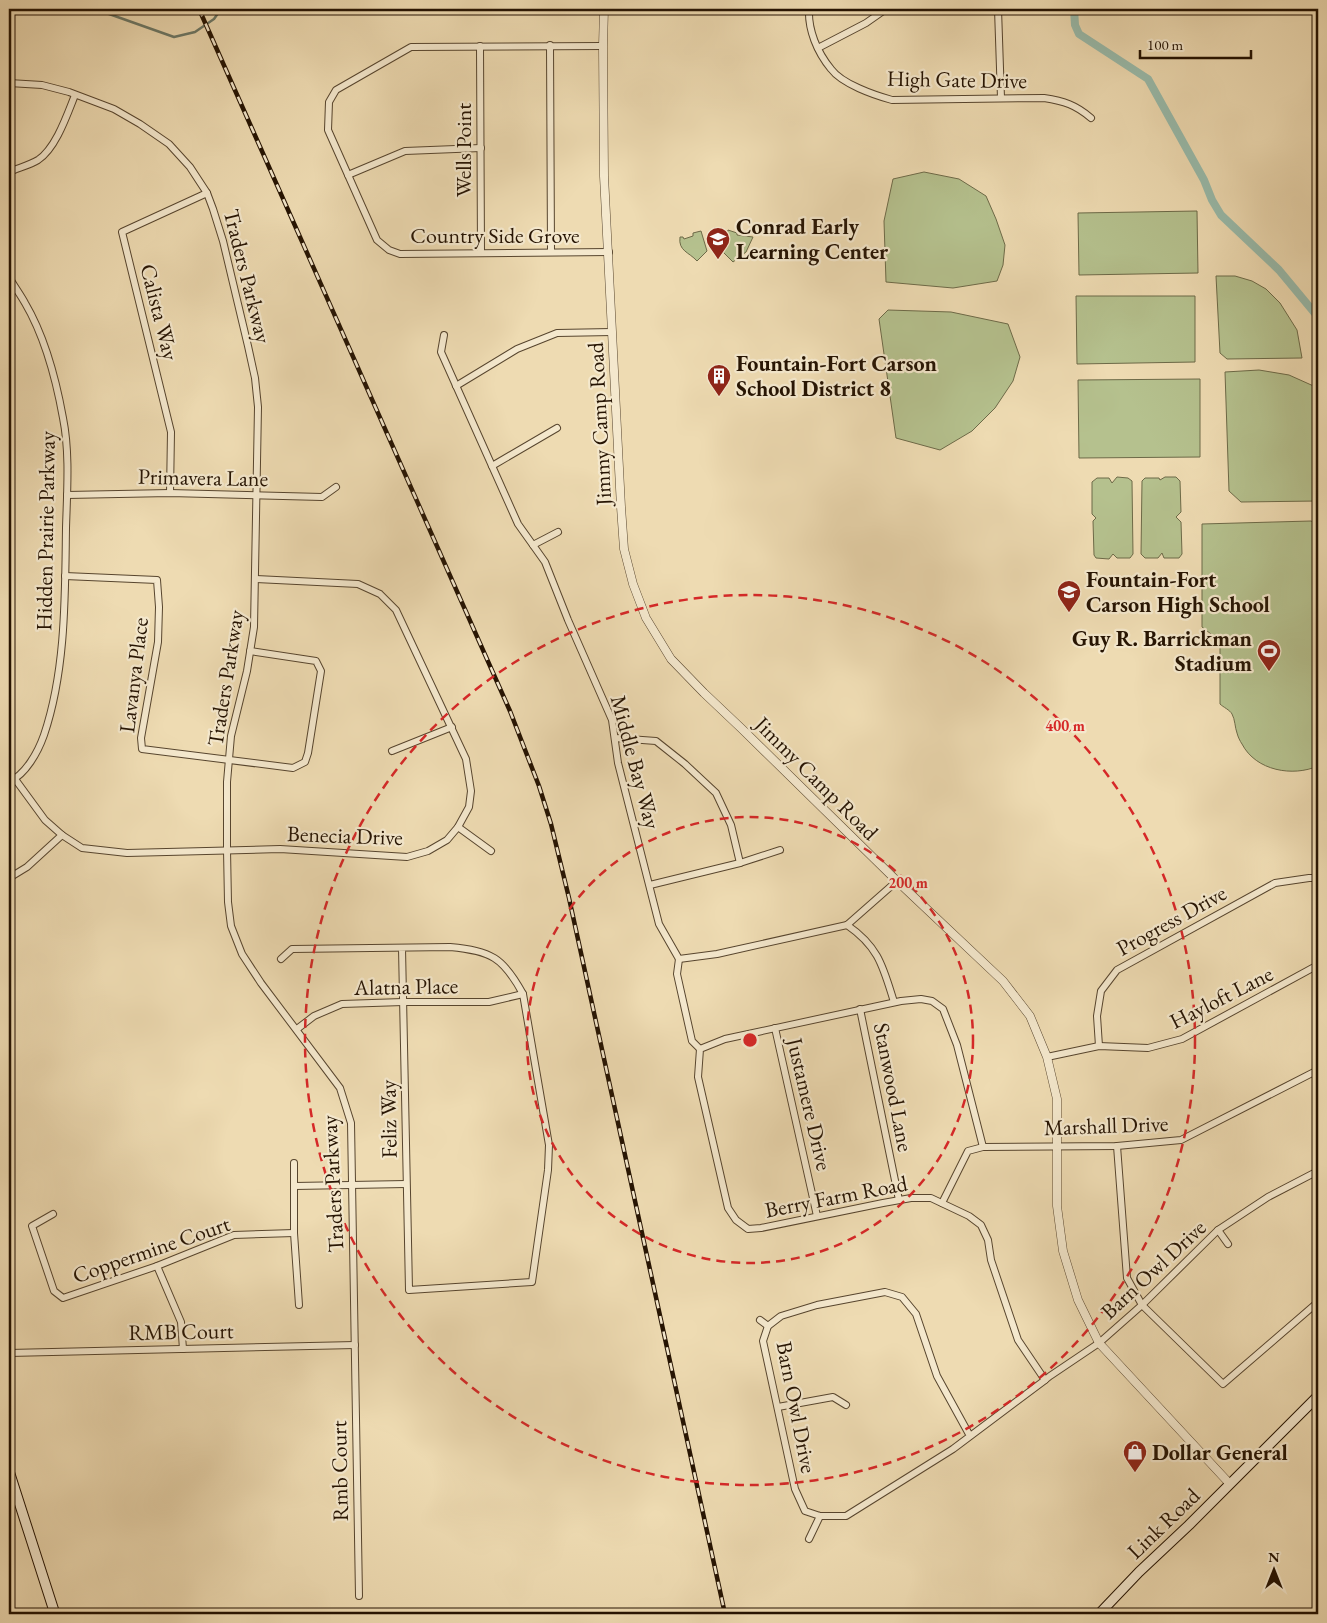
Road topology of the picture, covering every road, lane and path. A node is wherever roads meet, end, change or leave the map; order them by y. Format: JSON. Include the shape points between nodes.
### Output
{"nodes":[{"id":1,"x":604,"y":9,"type":"edge"},
{"id":2,"x":809,"y":9,"type":"edge"},
{"id":3,"x":886,"y":9,"type":"edge"},
{"id":4,"x":998,"y":9,"type":"edge"},
{"id":5,"x":550,"y":45,"type":"junction"},
{"id":6,"x":480,"y":46,"type":"junction"},
{"id":7,"x":603,"y":46,"type":"junction"},
{"id":8,"x":818,"y":48,"type":"junction"},
{"id":9,"x":9,"y":83,"type":"edge"},
{"id":10,"x":74,"y":95,"type":"junction"},
{"id":11,"x":1001,"y":98,"type":"junction"},
{"id":12,"x":1092,"y":118,"type":"dead end"},
{"id":13,"x":481,"y":148,"type":"junction"},
{"id":14,"x":9,"y":172,"type":"edge"},
{"id":15,"x":348,"y":175,"type":"junction"},
{"id":16,"x":207,"y":193,"type":"junction"},
{"id":17,"x":551,"y":252,"type":"junction"},
{"id":18,"x":609,"y":252,"type":"junction"},
{"id":19,"x":481,"y":253,"type":"junction"},
{"id":20,"x":9,"y":277,"type":"edge"},
{"id":21,"x":612,"y":332,"type":"junction"},
{"id":22,"x":444,"y":336,"type":"dead end"},
{"id":23,"x":456,"y":386,"type":"junction"},
{"id":24,"x":557,"y":428,"type":"dead end"},
{"id":25,"x":492,"y":466,"type":"junction"},
{"id":26,"x":336,"y":487,"type":"dead end"},
{"id":27,"x":170,"y":494,"type":"junction"},
{"id":28,"x":67,"y":495,"type":"junction"},
{"id":29,"x":256,"y":495,"type":"junction"},
{"id":30,"x":558,"y":532,"type":"dead end"},
{"id":31,"x":533,"y":545,"type":"junction"},
{"id":32,"x":65,"y":576,"type":"junction"},
{"id":33,"x":256,"y":579,"type":"junction"},
{"id":34,"x":250,"y":651,"type":"junction"},
{"id":35,"x":452,"y":727,"type":"junction"},
{"id":36,"x":615,"y":738,"type":"junction"},
{"id":37,"x":392,"y":751,"type":"dead end"},
{"id":38,"x":229,"y":761,"type":"junction"},
{"id":39,"x":12,"y":781,"type":"edge"},
{"id":40,"x":458,"y":827,"type":"junction"},
{"id":41,"x":62,"y":835,"type":"junction"},
{"id":42,"x":227,"y":850,"type":"junction"},
{"id":43,"x":780,"y":850,"type":"dead end"},
{"id":44,"x":491,"y":851,"type":"dead end"},
{"id":45,"x":740,"y":863,"type":"junction"},
{"id":46,"x":9,"y":878,"type":"edge"},
{"id":47,"x":1318,"y":878,"type":"edge"},
{"id":48,"x":897,"y":881,"type":"junction"},
{"id":49,"x":650,"y":885,"type":"junction"},
{"id":50,"x":847,"y":925,"type":"junction"},
{"id":51,"x":402,"y":948,"type":"junction"},
{"id":52,"x":281,"y":959,"type":"dead end"},
{"id":53,"x":679,"y":959,"type":"junction"},
{"id":54,"x":1318,"y":966,"type":"edge"},
{"id":55,"x":522,"y":994,"type":"junction"},
{"id":56,"x":403,"y":1002,"type":"junction"},
{"id":57,"x":894,"y":1002,"type":"junction"},
{"id":58,"x":860,"y":1009,"type":"junction"},
{"id":59,"x":776,"y":1028,"type":"junction"},
{"id":60,"x":297,"y":1029,"type":"junction"},
{"id":61,"x":1099,"y":1046,"type":"junction"},
{"id":62,"x":700,"y":1049,"type":"junction"},
{"id":63,"x":1048,"y":1057,"type":"junction"},
{"id":64,"x":1318,"y":1070,"type":"edge"},
{"id":65,"x":1057,"y":1146,"type":"junction"},
{"id":66,"x":1117,"y":1146,"type":"junction"},
{"id":67,"x":982,"y":1147,"type":"junction"},
{"id":68,"x":294,"y":1163,"type":"dead end"},
{"id":69,"x":1318,"y":1171,"type":"edge"},
{"id":70,"x":352,"y":1184,"type":"junction"},
{"id":71,"x":406,"y":1184,"type":"junction"},
{"id":72,"x":295,"y":1186,"type":"junction"},
{"id":73,"x":899,"y":1200,"type":"junction"},
{"id":74,"x":942,"y":1203,"type":"junction"},
{"id":75,"x":53,"y":1214,"type":"dead end"},
{"id":76,"x":818,"y":1216,"type":"junction"},
{"id":77,"x":1218,"y":1230,"type":"junction"},
{"id":78,"x":294,"y":1233,"type":"junction"},
{"id":79,"x":1228,"y":1244,"type":"dead end"},
{"id":80,"x":157,"y":1266,"type":"junction"},
{"id":81,"x":1318,"y":1302,"type":"edge"},
{"id":82,"x":299,"y":1305,"type":"dead end"},
{"id":83,"x":1142,"y":1305,"type":"junction"},
{"id":84,"x":760,"y":1320,"type":"dead end"},
{"id":85,"x":768,"y":1326,"type":"junction"},
{"id":86,"x":1100,"y":1343,"type":"junction"},
{"id":87,"x":355,"y":1345,"type":"junction"},
{"id":88,"x":184,"y":1349,"type":"junction"},
{"id":89,"x":9,"y":1353,"type":"edge"},
{"id":90,"x":1045,"y":1380,"type":"junction"},
{"id":91,"x":1318,"y":1396,"type":"edge"},
{"id":92,"x":846,"y":1405,"type":"dead end"},
{"id":93,"x":778,"y":1407,"type":"junction"},
{"id":94,"x":970,"y":1436,"type":"junction"},
{"id":95,"x":9,"y":1471,"type":"edge"},
{"id":96,"x":1229,"y":1483,"type":"junction"},
{"id":97,"x":820,"y":1516,"type":"junction"},
{"id":98,"x":809,"y":1539,"type":"dead end"},
{"id":99,"x":359,"y":1596,"type":"dead end"},
{"id":100,"x":55,"y":1614,"type":"edge"},
{"id":101,"x":1099,"y":1614,"type":"edge"}],
"edges":[{"from":1,"to":7,"type":"street","name":"Jimmy Camp Road"},
{"from":2,"to":8,"type":"street","name":"High Gate Drive","via":[[808,21]]},
{"from":3,"to":8,"type":"street"},
{"from":4,"to":11,"type":"street"},
{"from":5,"to":6,"type":"street","name":"Country Side Grove"},
{"from":5,"to":7,"type":"street","name":"Country Side Grove"},
{"from":5,"to":17,"type":"street"},
{"from":6,"to":13,"type":"street","name":"Wells Point"},
{"from":6,"to":15,"type":"street","name":"Country Side Grove","via":[[411,47],[336,90],[328,102],[328,130]]},
{"from":7,"to":18,"type":"street","name":"Jimmy Camp Road","via":[[604,176]]},
{"from":8,"to":11,"type":"street","name":"High Gate Drive","via":[[831,70],[849,83],[892,100]]},
{"from":9,"to":10,"type":"street","name":"Traders Parkway","via":[[42,85]]},
{"from":10,"to":14,"type":"street","via":[[49,150],[38,160]]},
{"from":10,"to":16,"type":"street","name":"Traders Parkway","via":[[114,109],[169,144]]},
{"from":11,"to":12,"type":"street","name":"High Gate Drive","via":[[1064,101]]},
{"from":13,"to":15,"type":"street","via":[[405,151]]},
{"from":13,"to":19,"type":"street","name":"Wells Point"},
{"from":15,"to":19,"type":"street","name":"Country Side Grove","via":[[377,240],[389,250],[400,254]]},
{"from":16,"to":27,"type":"street","name":"Calista Way","via":[[122,232],[171,432]]},
{"from":16,"to":29,"type":"street","name":"Traders Parkway","via":[[223,241],[255,378],[258,407]]},
{"from":17,"to":18,"type":"street","name":"Country Side Grove"},
{"from":17,"to":19,"type":"street","name":"Country Side Grove"},
{"from":18,"to":21,"type":"street","name":"Jimmy Camp Road"},
{"from":20,"to":28,"type":"street","name":"Hidden Prairie Parkway","via":[[26,304],[48,356],[64,419]]},
{"from":21,"to":23,"type":"street","via":[[557,333],[517,348]]},
{"from":21,"to":48,"type":"street","name":"Jimmy Camp Road","via":[[624,549],[646,618],[671,659]]},
{"from":22,"to":23,"type":"street","name":"Middle Bay Way","via":[[441,352]]},
{"from":23,"to":25,"type":"street","name":"Middle Bay Way"},
{"from":24,"to":25,"type":"street"},
{"from":25,"to":31,"type":"street","name":"Middle Bay Way","via":[[518,524]]},
{"from":26,"to":29,"type":"street","name":"Primavera Lane","via":[[322,496]]},
{"from":27,"to":28,"type":"street","name":"Primavera Lane"},
{"from":27,"to":29,"type":"street","name":"Primavera Lane"},
{"from":28,"to":32,"type":"street","name":"Hidden Prairie Parkway"},
{"from":29,"to":33,"type":"street","name":"Traders Parkway"},
{"from":30,"to":31,"type":"street"},
{"from":31,"to":36,"type":"street","name":"Middle Bay Way","via":[[545,562],[612,720]]},
{"from":32,"to":38,"type":"street","name":"Lavanya Place","via":[[157,580],[158,642],[141,738],[142,749]]},
{"from":32,"to":39,"type":"street","name":"Hidden Prairie Parkway","via":[[56,686],[45,733],[38,751]]},
{"from":33,"to":34,"type":"street","name":"Traders Parkway"},
{"from":33,"to":35,"type":"street","name":"Benecia Drive","via":[[358,584],[380,594],[396,610]]},
{"from":34,"to":38,"type":"street","name":"Traders Parkway","via":[[231,736]]},
{"from":34,"to":38,"type":"street","via":[[316,661],[321,671],[308,753],[305,762],[293,768]]},
{"from":35,"to":37,"type":"street"},
{"from":35,"to":40,"type":"street","name":"Benecia Drive","via":[[466,759],[472,791],[469,807]]},
{"from":36,"to":45,"type":"street","via":[[656,741],[716,793],[731,825]]},
{"from":36,"to":49,"type":"street","name":"Middle Bay Way","via":[[618,763]]},
{"from":38,"to":42,"type":"street","name":"Traders Parkway"},
{"from":39,"to":41,"type":"street","name":"Benecia Drive"},
{"from":40,"to":42,"type":"street","name":"Benecia Drive","via":[[448,840],[428,851],[407,857],[280,849]]},
{"from":40,"to":44,"type":"street"},
{"from":41,"to":42,"type":"street","name":"Benecia Drive","via":[[82,848],[126,852]]},
{"from":41,"to":46,"type":"street","via":[[28,867]]},
{"from":42,"to":60,"type":"street","name":"Traders Parkway","via":[[231,926],[242,954],[261,984]]},
{"from":43,"to":45,"type":"street"},
{"from":45,"to":49,"type":"street"},
{"from":47,"to":61,"type":"street","name":"Progress Drive","via":[[1275,883],[1117,970],[1101,991],[1097,1016]]},
{"from":48,"to":50,"type":"street"},
{"from":48,"to":63,"type":"street","name":"Jimmy Camp Road","via":[[1003,981],[1030,1016]]},
{"from":49,"to":53,"type":"street","name":"Middle Bay Way","via":[[660,924]]},
{"from":50,"to":53,"type":"street","via":[[717,954]]},
{"from":50,"to":57,"type":"street","via":[[861,935],[881,961]]},
{"from":51,"to":52,"type":"street","via":[[292,949]]},
{"from":51,"to":55,"type":"street","via":[[476,950],[497,959],[513,976]]},
{"from":51,"to":56,"type":"street","name":"Feliz Way"},
{"from":53,"to":62,"type":"street","via":[[677,974],[692,1041]]},
{"from":54,"to":61,"type":"street","name":"Hayloft Lane","via":[[1182,1040],[1148,1048]]},
{"from":55,"to":56,"type":"street","name":"Alatna Place","via":[[489,1002]]},
{"from":55,"to":71,"type":"street","name":"Feliz Way","via":[[549,1145],[532,1282],[409,1290]]},
{"from":56,"to":60,"type":"street","name":"Alatna Place","via":[[342,1004],[314,1016]]},
{"from":56,"to":71,"type":"street","name":"Feliz Way"},
{"from":57,"to":58,"type":"street"},
{"from":57,"to":67,"type":"street","via":[[921,999],[932,1001],[944,1009],[957,1045]]},
{"from":58,"to":59,"type":"street"},
{"from":58,"to":73,"type":"street","name":"Stanwood Lane"},
{"from":59,"to":62,"type":"street","via":[[725,1039]]},
{"from":59,"to":76,"type":"street","name":"Justamere Drive"},
{"from":60,"to":70,"type":"street","name":"Traders Parkway","via":[[340,1088],[351,1123]]},
{"from":61,"to":63,"type":"street","name":"Hayloft Lane"},
{"from":62,"to":76,"type":"street","name":"Berry Farm Road","via":[[698,1077],[728,1208],[736,1220],[748,1229]]},
{"from":63,"to":65,"type":"street","name":"Jimmy Camp Road","via":[[1057,1100]]},
{"from":64,"to":66,"type":"street","name":"Marshall Drive","via":[[1180,1140]]},
{"from":65,"to":66,"type":"street","name":"Marshall Drive"},
{"from":65,"to":67,"type":"street","name":"Marshall Drive"},
{"from":65,"to":86,"type":"street","name":"Jimmy Camp Road","via":[[1057,1206],[1063,1251],[1078,1300]]},
{"from":66,"to":83,"type":"street","via":[[1127,1278]]},
{"from":67,"to":74,"type":"street","via":[[968,1151]]},
{"from":68,"to":72,"type":"street"},
{"from":69,"to":77,"type":"street","name":"Barn Owl Drive","via":[[1268,1197]]},
{"from":70,"to":71,"type":"street"},
{"from":70,"to":72,"type":"street"},
{"from":70,"to":87,"type":"street","name":"Traders Parkway"},
{"from":72,"to":78,"type":"street"},
{"from":73,"to":74,"type":"street","name":"Berry Farm Road","via":[[931,1198]]},
{"from":73,"to":76,"type":"street","name":"Berry Farm Road"},
{"from":74,"to":90,"type":"street","name":"Berry Farm Road","via":[[981,1225],[1018,1340]]},
{"from":75,"to":80,"type":"street","name":"Coppermine Court","via":[[32,1226],[54,1291],[63,1298]]},
{"from":77,"to":79,"type":"street"},
{"from":77,"to":83,"type":"street","name":"Barn Owl Drive"},
{"from":78,"to":80,"type":"street","name":"Coppermine Court","via":[[234,1235]]},
{"from":78,"to":82,"type":"street"},
{"from":80,"to":88,"type":"street","via":[[182,1322]]},
{"from":81,"to":83,"type":"street","via":[[1224,1384]]},
{"from":83,"to":86,"type":"street","name":"Barn Owl Drive"},
{"from":84,"to":85,"type":"street"},
{"from":85,"to":93,"type":"street","name":"Barn Owl Drive","via":[[763,1341]]},
{"from":85,"to":94,"type":"street","name":"Barn Owl Drive","via":[[781,1316],[817,1305],[884,1292],[902,1297],[916,1314],[937,1376]]},
{"from":86,"to":90,"type":"street","name":"Barn Owl Drive"},
{"from":86,"to":96,"type":"street","name":"Jimmy Camp Road"},
{"from":87,"to":88,"type":"street","name":"RMB Court"},
{"from":87,"to":99,"type":"street","name":"Rmb Court"},
{"from":88,"to":89,"type":"street","name":"RMB Court"},
{"from":90,"to":94,"type":"street","name":"Barn Owl Drive"},
{"from":91,"to":96,"type":"main road","name":"Link Road"},
{"from":92,"to":93,"type":"street","via":[[833,1397]]},
{"from":93,"to":97,"type":"street","name":"Barn Owl Drive","via":[[795,1489],[805,1512]]},
{"from":94,"to":97,"type":"street","name":"Barn Owl Drive","via":[[846,1516]]},
{"from":95,"to":100,"type":"main road"},
{"from":96,"to":101,"type":"main road","name":"Link Road"},
{"from":97,"to":98,"type":"street"}]}
